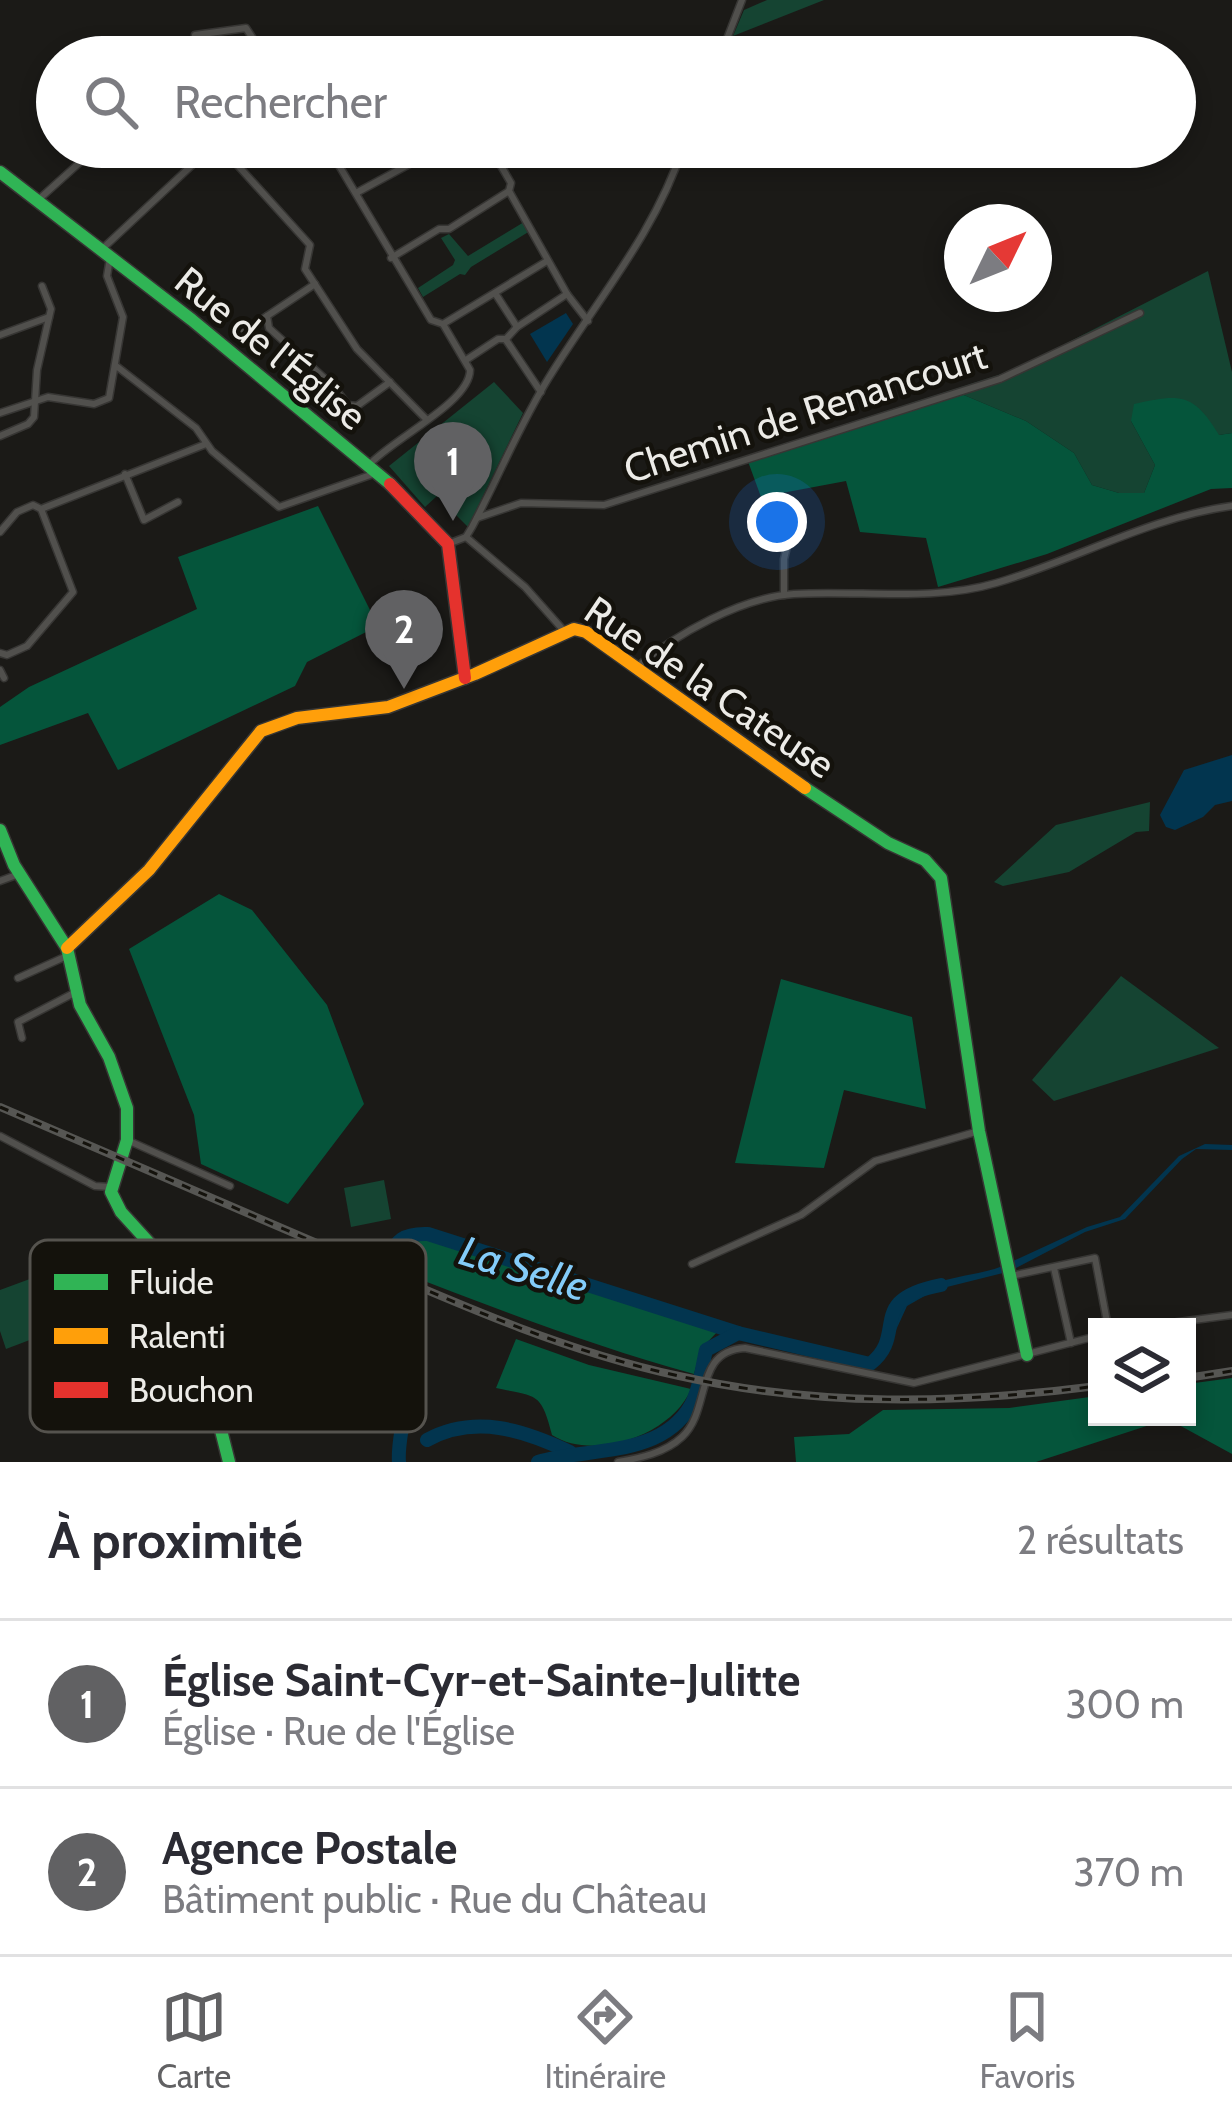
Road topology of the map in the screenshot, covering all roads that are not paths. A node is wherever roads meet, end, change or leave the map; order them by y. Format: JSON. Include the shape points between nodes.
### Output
{"nodes":[{"id":1,"x":742,"y":0,"type":"edge"},
{"id":2,"x":196,"y":36,"type":"edge"},
{"id":3,"x":252,"y":36,"type":"edge"},
{"id":4,"x":728,"y":36,"type":"edge"},
{"id":5,"x":73,"y":168,"type":"edge"},
{"id":6,"x":188,"y":168,"type":"edge"},
{"id":7,"x":240,"y":168,"type":"edge"},
{"id":8,"x":341,"y":168,"type":"edge"},
{"id":9,"x":402,"y":168,"type":"edge"},
{"id":10,"x":503,"y":168,"type":"edge"},
{"id":11,"x":674,"y":168,"type":"edge"},
{"id":12,"x":0,"y":172,"type":"edge"},
{"id":13,"x":54,"y":185,"type":"junction"},
{"id":14,"x":509,"y":191,"type":"junction"},
{"id":15,"x":356,"y":193,"type":"junction"},
{"id":16,"x":36,"y":201,"type":"junction"},
{"id":17,"x":50,"y":212,"type":"junction"},
{"id":18,"x":105,"y":254,"type":"junction"},
{"id":19,"x":391,"y":258,"type":"junction"},
{"id":20,"x":548,"y":261,"type":"junction"},
{"id":21,"x":315,"y":284,"type":"junction"},
{"id":22,"x":42,"y":286,"type":"dead end"},
{"id":23,"x":495,"y":293,"type":"junction"},
{"id":24,"x":567,"y":294,"type":"junction"},
{"id":25,"x":1140,"y":313,"type":"dead end"},
{"id":26,"x":267,"y":316,"type":"junction"},
{"id":27,"x":49,"y":317,"type":"junction"},
{"id":28,"x":588,"y":321,"type":"junction"},
{"id":29,"x":442,"y":324,"type":"junction"},
{"id":30,"x":518,"y":327,"type":"junction"},
{"id":31,"x":0,"y":335,"type":"edge"},
{"id":32,"x":238,"y":335,"type":"dead end"},
{"id":33,"x":506,"y":339,"type":"junction"},
{"id":34,"x":466,"y":360,"type":"junction"},
{"id":35,"x":115,"y":365,"type":"junction"},
{"id":36,"x":390,"y":382,"type":"junction"},
{"id":37,"x":541,"y":392,"type":"junction"},
{"id":38,"x":35,"y":400,"type":"junction"},
{"id":39,"x":0,"y":413,"type":"edge"},
{"id":40,"x":427,"y":419,"type":"junction"},
{"id":41,"x":0,"y":436,"type":"edge"},
{"id":42,"x":207,"y":444,"type":"junction"},
{"id":43,"x":372,"y":470,"type":"junction"},
{"id":44,"x":124,"y":475,"type":"junction"},
{"id":45,"x":178,"y":502,"type":"dead end"},
{"id":46,"x":1232,"y":506,"type":"edge"},
{"id":47,"x":41,"y":509,"type":"junction"},
{"id":48,"x":477,"y":518,"type":"junction"},
{"id":49,"x":793,"y":523,"type":"dead end"},
{"id":50,"x":0,"y":532,"type":"edge"},
{"id":51,"x":466,"y":537,"type":"junction"},
{"id":52,"x":448,"y":544,"type":"junction"},
{"id":53,"x":784,"y":595,"type":"junction"},
{"id":54,"x":566,"y":632,"type":"junction"},
{"id":55,"x":0,"y":653,"type":"edge"},
{"id":56,"x":637,"y":668,"type":"junction"},
{"id":57,"x":465,"y":678,"type":"junction"},
{"id":58,"x":0,"y":830,"type":"edge"},
{"id":59,"x":20,"y":874,"type":"junction"},
{"id":60,"x":0,"y":881,"type":"edge"},
{"id":61,"x":68,"y":951,"type":"junction"},
{"id":62,"x":18,"y":978,"type":"dead end"},
{"id":63,"x":76,"y":992,"type":"junction"},
{"id":64,"x":22,"y":1038,"type":"dead end"},
{"id":65,"x":979,"y":1131,"type":"junction"},
{"id":66,"x":0,"y":1136,"type":"edge"},
{"id":67,"x":127,"y":1140,"type":"junction"},
{"id":68,"x":230,"y":1186,"type":"dead end"},
{"id":69,"x":110,"y":1187,"type":"junction"},
{"id":70,"x":147,"y":1240,"type":"edge"},
{"id":71,"x":692,"y":1264,"type":"dead end"},
{"id":72,"x":1054,"y":1268,"type":"junction"},
{"id":73,"x":1010,"y":1269,"type":"junction"},
{"id":74,"x":1232,"y":1315,"type":"edge"},
{"id":75,"x":1106,"y":1318,"type":"edge"},
{"id":76,"x":1196,"y":1320,"type":"edge"},
{"id":77,"x":1088,"y":1338,"type":"edge"},
{"id":78,"x":1071,"y":1343,"type":"junction"},
{"id":79,"x":1027,"y":1355,"type":"junction"},
{"id":80,"x":222,"y":1432,"type":"edge"},
{"id":81,"x":230,"y":1462,"type":"edge"},
{"id":82,"x":618,"y":1462,"type":"edge"}],
"edges":[{"from":1,"to":4,"type":"street"},
{"from":2,"to":3,"type":"street","via":[[246,28]]},
{"from":5,"to":13,"type":"street"},
{"from":6,"to":18,"type":"street"},
{"from":7,"to":21,"type":"street","via":[[310,245],[305,269]]},
{"from":8,"to":15,"type":"street"},
{"from":9,"to":15,"type":"street"},
{"from":10,"to":14,"type":"street"},
{"from":11,"to":28,"type":"street","via":[[656,213]]},
{"from":12,"to":16,"type":"street","name":"Rue de l'Église"},
{"from":13,"to":16,"type":"street"},
{"from":13,"to":17,"type":"street"},
{"from":14,"to":19,"type":"street"},
{"from":14,"to":20,"type":"street"},
{"from":15,"to":19,"type":"street"},
{"from":16,"to":17,"type":"street","name":"Rue de l'Église"},
{"from":17,"to":18,"type":"street","name":"Rue de l'Église"},
{"from":18,"to":35,"type":"street","via":[[123,317]]},
{"from":18,"to":43,"type":"street","name":"Rue de l'Église"},
{"from":19,"to":29,"type":"street","via":[[431,320]]},
{"from":20,"to":23,"type":"street"},
{"from":20,"to":24,"type":"street"},
{"from":21,"to":26,"type":"street"},
{"from":21,"to":36,"type":"street","via":[[357,349]]},
{"from":22,"to":27,"type":"street"},
{"from":23,"to":29,"type":"street"},
{"from":23,"to":30,"type":"street"},
{"from":24,"to":28,"type":"street"},
{"from":24,"to":30,"type":"street"},
{"from":25,"to":48,"type":"street","name":"Chemin de Renancourt","via":[[1000,379],[604,505],[520,503]]},
{"from":26,"to":32,"type":"street"},
{"from":26,"to":36,"type":"street","via":[[269,328],[348,406]]},
{"from":27,"to":31,"type":"street"},
{"from":27,"to":38,"type":"street"},
{"from":28,"to":37,"type":"street"},
{"from":29,"to":34,"type":"street"},
{"from":30,"to":33,"type":"street"},
{"from":33,"to":34,"type":"street"},
{"from":33,"to":37,"type":"street"},
{"from":34,"to":40,"type":"street","via":[[465,389]]},
{"from":35,"to":38,"type":"street","via":[[104,403]]},
{"from":35,"to":42,"type":"street"},
{"from":36,"to":40,"type":"street"},
{"from":37,"to":48,"type":"street"},
{"from":38,"to":39,"type":"street"},
{"from":38,"to":41,"type":"street","via":[[31,422]]},
{"from":40,"to":43,"type":"street","via":[[381,450]]},
{"from":42,"to":43,"type":"street","via":[[279,507]]},
{"from":42,"to":44,"type":"street"},
{"from":43,"to":52,"type":"street","name":"Rue de l'Église"},
{"from":44,"to":45,"type":"street","via":[[144,520]]},
{"from":44,"to":47,"type":"street"},
{"from":46,"to":53,"type":"street","via":[[993,584]]},
{"from":47,"to":50,"type":"street","via":[[21,509]]},
{"from":47,"to":55,"type":"street","via":[[73,592],[27,646]]},
{"from":48,"to":51,"type":"street"},
{"from":49,"to":53,"type":"street"},
{"from":51,"to":52,"type":"street"},
{"from":51,"to":54,"type":"street","name":"Rue de la Cateuse"},
{"from":52,"to":57,"type":"street"},
{"from":53,"to":56,"type":"street","via":[[722,616]]},
{"from":54,"to":56,"type":"street","name":"Rue de la Cateuse","via":[[586,632]]},
{"from":54,"to":57,"type":"street"},
{"from":56,"to":65,"type":"street","name":"Rue de la Cateuse","via":[[934,868],[947,905]]},
{"from":57,"to":61,"type":"street","via":[[382,708],[297,718],[261,731],[144,875]]},
{"from":58,"to":59,"type":"street"},
{"from":59,"to":60,"type":"street"},
{"from":59,"to":61,"type":"street"},
{"from":61,"to":62,"type":"street"},
{"from":61,"to":63,"type":"street"},
{"from":63,"to":64,"type":"street","via":[[18,1022]]},
{"from":63,"to":67,"type":"street","via":[[124,1101]]},
{"from":65,"to":71,"type":"street","via":[[875,1161],[801,1215]]},
{"from":65,"to":73,"type":"street"},
{"from":66,"to":69,"type":"street"},
{"from":67,"to":68,"type":"street"},
{"from":67,"to":69,"type":"street"},
{"from":69,"to":70,"type":"street"},
{"from":72,"to":73,"type":"street"},
{"from":72,"to":75,"type":"street","via":[[1096,1260]]},
{"from":72,"to":78,"type":"street"},
{"from":73,"to":79,"type":"street"},
{"from":74,"to":76,"type":"street"},
{"from":77,"to":78,"type":"street"},
{"from":78,"to":79,"type":"street"},
{"from":79,"to":82,"type":"street","via":[[908,1383],[731,1349],[710,1368],[682,1438]]},
{"from":80,"to":81,"type":"street"}]}
